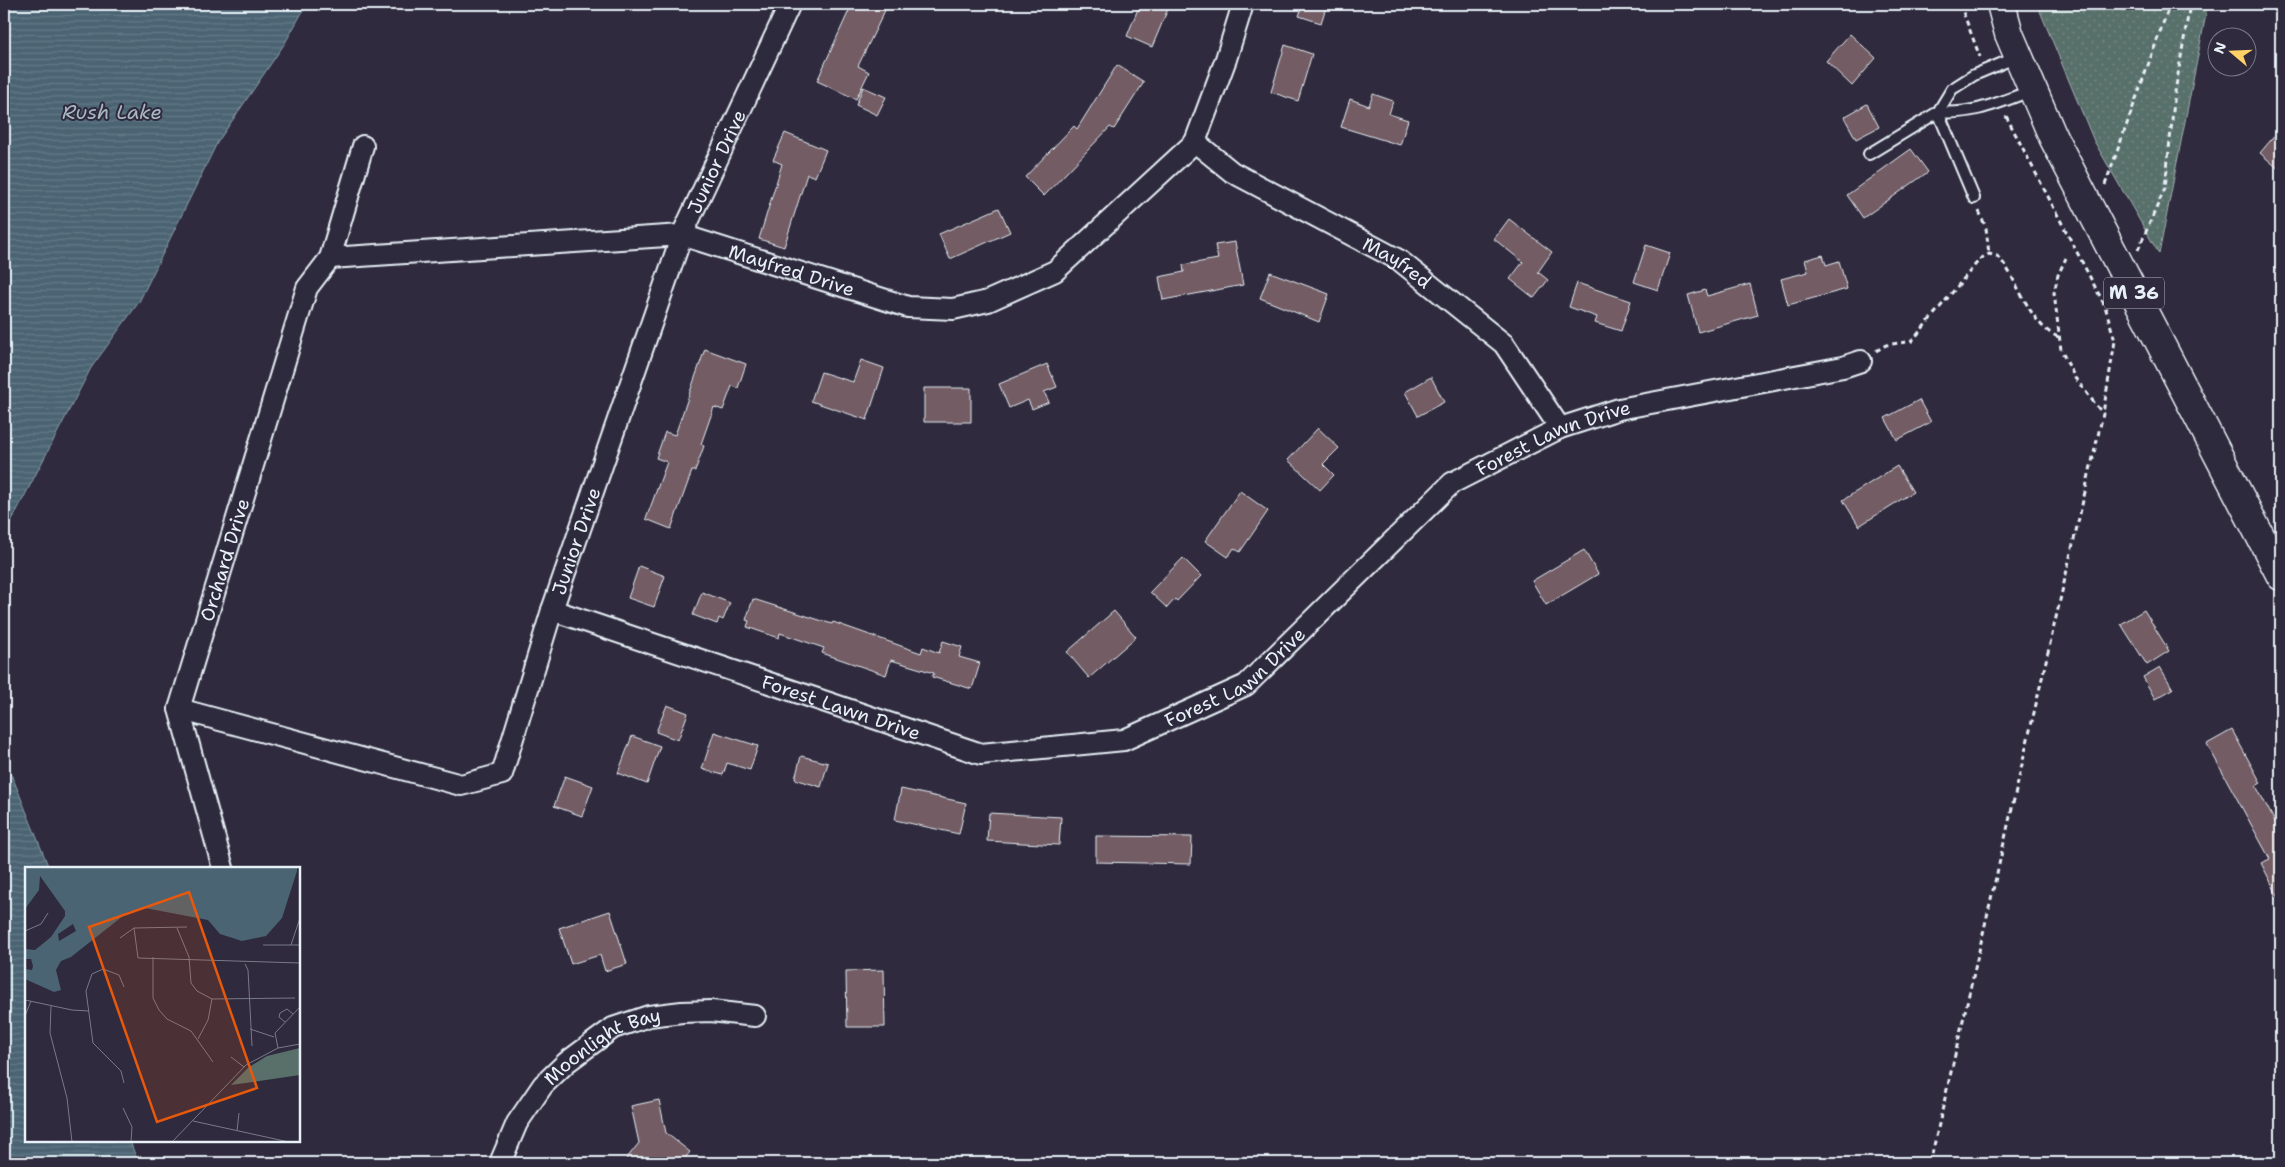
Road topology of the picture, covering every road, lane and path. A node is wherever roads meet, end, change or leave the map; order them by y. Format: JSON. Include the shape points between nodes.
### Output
{"nodes":[{"id":1,"x":790,"y":4,"type":"edge"},
{"id":2,"x":1243,"y":4,"type":"edge"},
{"id":3,"x":1960,"y":4,"type":"edge"},
{"id":4,"x":2001,"y":4,"type":"edge"},
{"id":5,"x":2170,"y":4,"type":"edge"},
{"id":6,"x":2190,"y":4,"type":"edge"},
{"id":7,"x":2018,"y":56,"type":"junction"},
{"id":8,"x":1985,"y":71,"type":"junction"},
{"id":9,"x":2033,"y":90,"type":"junction"},
{"id":10,"x":1998,"y":102,"type":"junction"},
{"id":11,"x":1938,"y":112,"type":"junction"},
{"id":12,"x":1195,"y":142,"type":"junction"},
{"id":13,"x":363,"y":146,"type":"dead end"},
{"id":14,"x":1869,"y":154,"type":"dead end"},
{"id":15,"x":2105,"y":185,"type":"dead end"},
{"id":16,"x":1974,"y":198,"type":"joint"},
{"id":17,"x":682,"y":235,"type":"junction"},
{"id":18,"x":1989,"y":254,"type":"junction"},
{"id":19,"x":330,"y":258,"type":"junction"},
{"id":20,"x":2066,"y":258,"type":"dead end"},
{"id":21,"x":2124,"y":274,"type":"junction"},
{"id":22,"x":2059,"y":337,"type":"junction"},
{"id":23,"x":1861,"y":361,"type":"joint"},
{"id":24,"x":2103,"y":414,"type":"junction"},
{"id":25,"x":1560,"y":428,"type":"junction"},
{"id":26,"x":2281,"y":576,"type":"edge"},
{"id":27,"x":552,"y":610,"type":"junction"},
{"id":28,"x":179,"y":709,"type":"junction"},
{"id":29,"x":223,"y":867,"type":"edge"},
{"id":30,"x":755,"y":1016,"type":"dead end"},
{"id":31,"x":500,"y":1163,"type":"edge"},
{"id":32,"x":1930,"y":1163,"type":"edge"}],
"edges":[{"from":1,"to":17,"type":"street","name":"Junior Drive"},
{"from":2,"to":12,"type":"street"},
{"from":3,"to":8,"type":"path"},
{"from":4,"to":7,"type":"main road","number":"M 36"},
{"from":5,"to":15,"type":"path"},
{"from":6,"to":21,"type":"path","via":[[2175,92],[2165,188],[2145,238]]},
{"from":7,"to":8,"type":"lane"},
{"from":7,"to":9,"type":"main road","number":"M 36"},
{"from":8,"to":11,"type":"lane","via":[[1952,89]]},
{"from":9,"to":10,"type":"lane"},
{"from":9,"to":21,"type":"main road","number":"M 36","via":[[2053,137]]},
{"from":10,"to":11,"type":"lane","via":[[1973,112]]},
{"from":10,"to":24,"type":"path","via":[[2106,306],[2115,342]]},
{"from":11,"to":14,"type":"lane"},
{"from":11,"to":16,"type":"lane"},
{"from":12,"to":17,"type":"street","name":"Mayfred Drive","via":[[1055,271],[988,301],[953,309],[908,307]]},
{"from":12,"to":25,"type":"street","name":"Mayfred","via":[[1232,172],[1399,260],[1504,344]]},
{"from":13,"to":19,"type":"street"},
{"from":16,"to":18,"type":"path","via":[[1986,228]]},
{"from":17,"to":19,"type":"street","name":"Mayfred Drive"},
{"from":17,"to":27,"type":"street","name":"Junior Drive"},
{"from":18,"to":22,"type":"path","via":[[1997,256],[2004,264],[2037,320],[2050,334]]},
{"from":18,"to":23,"type":"path","via":[[1980,259],[1912,341],[1886,345]]},
{"from":19,"to":28,"type":"street","name":"Orchard Drive","via":[[307,288]]},
{"from":20,"to":22,"type":"path","via":[[2054,293]]},
{"from":21,"to":26,"type":"main road","number":"M 36"},
{"from":22,"to":24,"type":"path","via":[[2061,350],[2075,378]]},
{"from":23,"to":25,"type":"street","name":"Forest Lawn Drive","via":[[1619,409]]},
{"from":24,"to":32,"type":"path"},
{"from":25,"to":27,"type":"street","name":"Forest Lawn Drive","via":[[1452,483],[1246,685],[1124,740],[981,754]]},
{"from":27,"to":28,"type":"street","name":"Junior Drive","via":[[502,774],[461,785]]},
{"from":28,"to":29,"type":"street"},
{"from":30,"to":31,"type":"street","name":"Moonlight Bay","via":[[711,1011],[682,1012],[649,1016],[613,1028],[567,1062],[543,1085],[517,1123]]}]}
